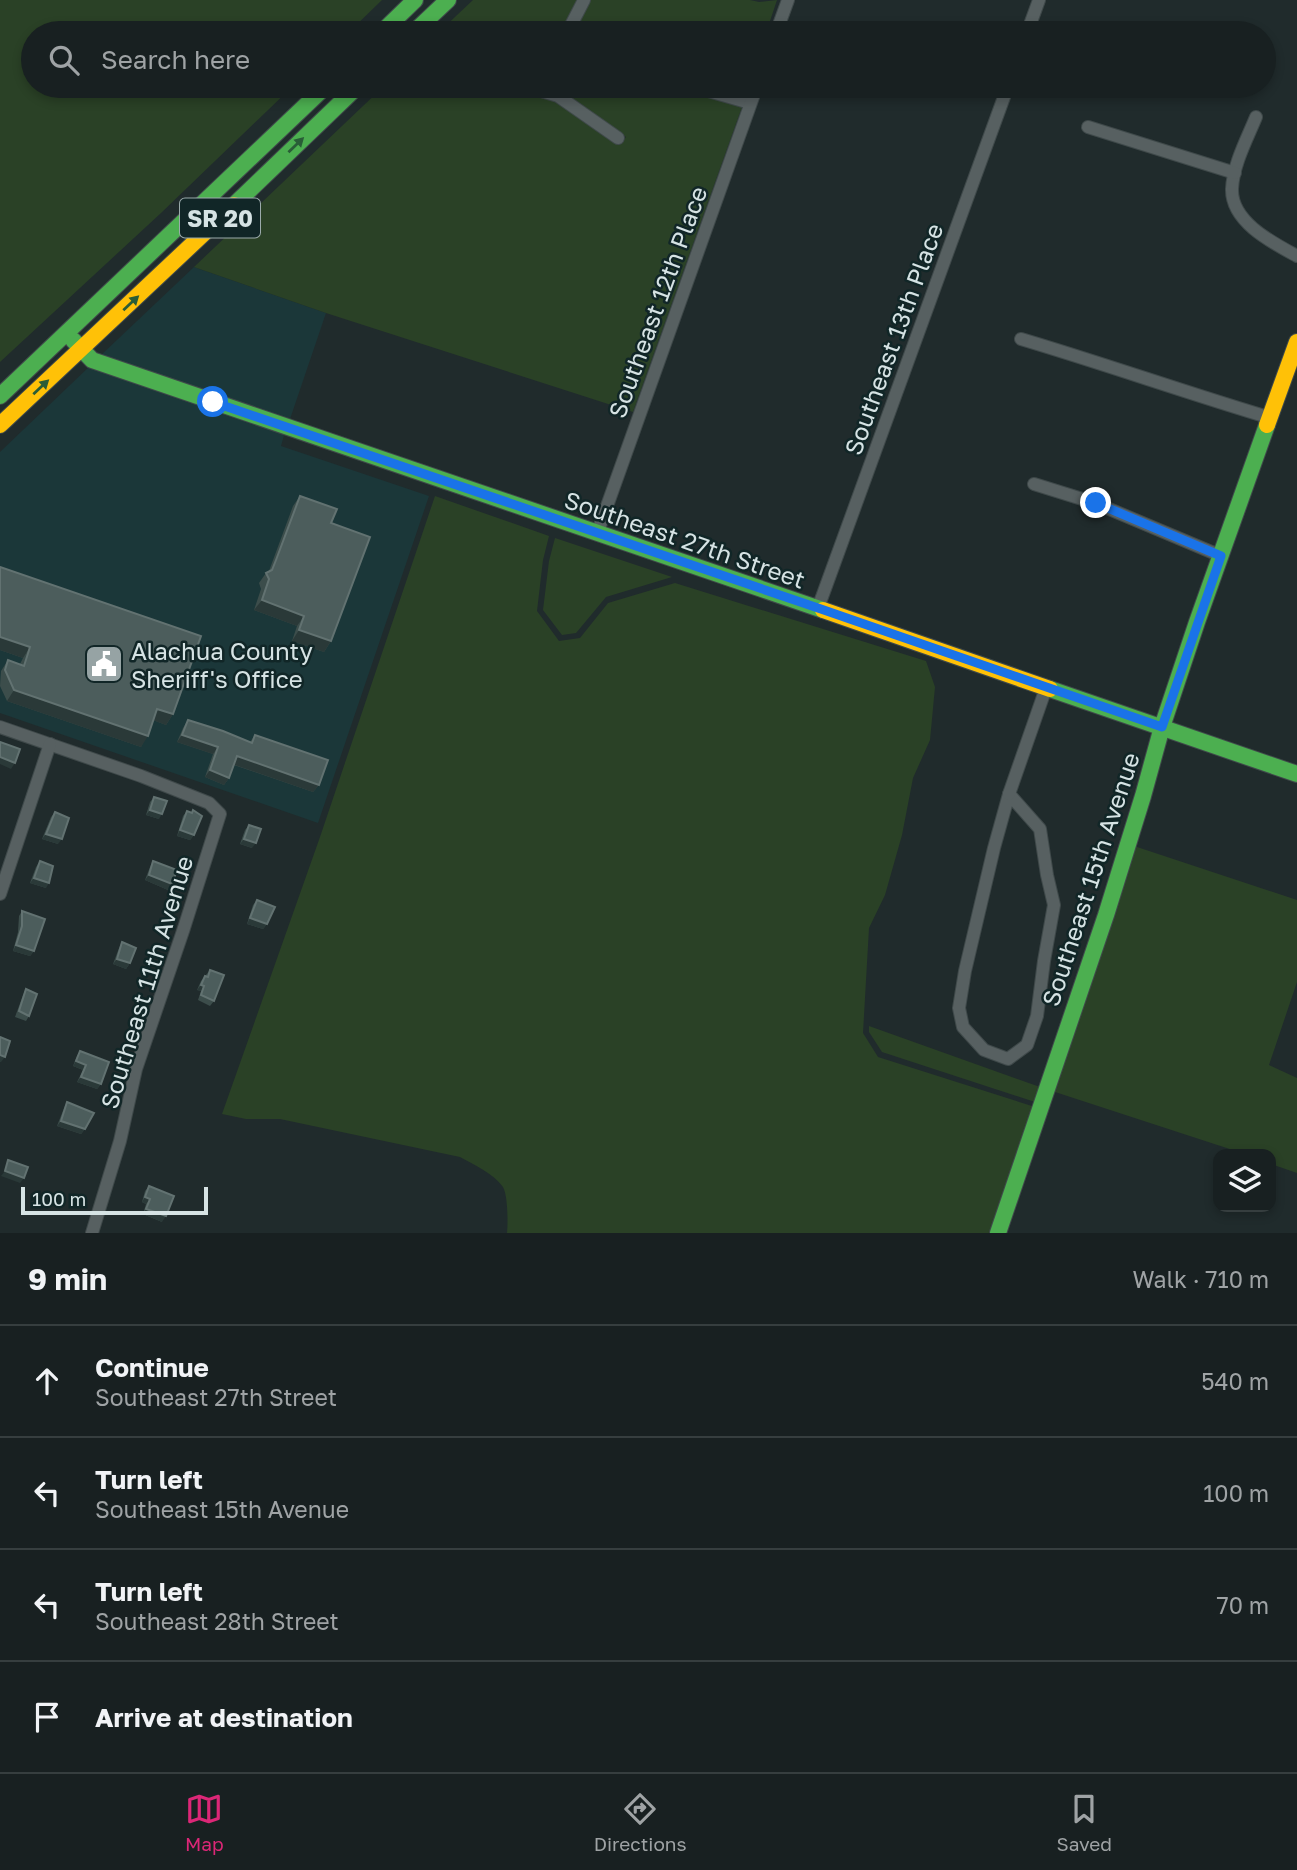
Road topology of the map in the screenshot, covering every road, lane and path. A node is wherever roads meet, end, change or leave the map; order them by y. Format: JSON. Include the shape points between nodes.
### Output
{"nodes":[{"id":1,"x":415,"y":0,"type":"edge"},
{"id":2,"x":447,"y":0,"type":"edge"},
{"id":3,"x":584,"y":0,"type":"edge"},
{"id":4,"x":788,"y":0,"type":"edge"},
{"id":5,"x":1039,"y":0,"type":"edge"},
{"id":6,"x":393,"y":21,"type":"edge"},
{"id":7,"x":425,"y":21,"type":"edge"},
{"id":8,"x":573,"y":21,"type":"edge"},
{"id":9,"x":780,"y":21,"type":"edge"},
{"id":10,"x":1031,"y":21,"type":"edge"},
{"id":11,"x":313,"y":98,"type":"edge"},
{"id":12,"x":345,"y":98,"type":"edge"},
{"id":13,"x":561,"y":98,"type":"edge"},
{"id":14,"x":733,"y":98,"type":"edge"},
{"id":15,"x":752,"y":98,"type":"edge"},
{"id":16,"x":1005,"y":98,"type":"edge"},
{"id":17,"x":750,"y":103,"type":"junction"},
{"id":18,"x":304,"y":106,"type":"junction"},
{"id":19,"x":1256,"y":117,"type":"dead end"},
{"id":20,"x":319,"y":123,"type":"junction"},
{"id":21,"x":1088,"y":127,"type":"dead end"},
{"id":22,"x":618,"y":138,"type":"dead end"},
{"id":23,"x":1235,"y":173,"type":"junction"},
{"id":24,"x":1297,"y":256,"type":"edge"},
{"id":25,"x":67,"y":334,"type":"junction"},
{"id":26,"x":1021,"y":339,"type":"dead end"},
{"id":27,"x":1297,"y":342,"type":"edge"},
{"id":28,"x":82,"y":350,"type":"junction"},
{"id":29,"x":0,"y":396,"type":"edge"},
{"id":30,"x":1270,"y":418,"type":"junction"},
{"id":31,"x":0,"y":425,"type":"edge"},
{"id":32,"x":1034,"y":484,"type":"dead end"},
{"id":33,"x":597,"y":534,"type":"junction"},
{"id":34,"x":1221,"y":556,"type":"junction"},
{"id":35,"x":818,"y":608,"type":"junction"},
{"id":36,"x":1046,"y":688,"type":"junction"},
{"id":37,"x":0,"y":727,"type":"edge"},
{"id":38,"x":1162,"y":727,"type":"junction"},
{"id":39,"x":50,"y":744,"type":"junction"},
{"id":40,"x":1297,"y":774,"type":"edge"},
{"id":41,"x":1009,"y":794,"type":"junction"},
{"id":42,"x":0,"y":894,"type":"edge"},
{"id":43,"x":92,"y":1233,"type":"edge"},
{"id":44,"x":998,"y":1233,"type":"edge"}],
"edges":[{"from":1,"to":6,"type":"main road"},
{"from":2,"to":7,"type":"main road"},
{"from":3,"to":8,"type":"street"},
{"from":4,"to":9,"type":"street"},
{"from":5,"to":10,"type":"street"},
{"from":11,"to":18,"type":"main road","number":"SR 20"},
{"from":12,"to":20,"type":"main road","number":"SR 20"},
{"from":13,"to":22,"type":"street"},
{"from":14,"to":17,"type":"street"},
{"from":15,"to":17,"type":"street","name":"Southeast 12th Place"},
{"from":16,"to":35,"type":"street","name":"Southeast 13th Place"},
{"from":17,"to":33,"type":"street","name":"Southeast 12th Place"},
{"from":18,"to":20,"type":"main road"},
{"from":18,"to":25,"type":"main road","number":"SR 20"},
{"from":19,"to":23,"type":"street"},
{"from":28,"to":20,"type":"main road","number":"SR 20","one_way":true},
{"from":21,"to":23,"type":"street"},
{"from":23,"to":24,"type":"street","via":[[1231,191],[1239,215],[1265,238]]},
{"from":25,"to":28,"type":"main road","name":"Southeast 27th Street"},
{"from":25,"to":29,"type":"main road","number":"SR 20"},
{"from":26,"to":30,"type":"street"},
{"from":27,"to":30,"type":"main road","name":"Southeast 15th Avenue"},
{"from":31,"to":28,"type":"main road","number":"SR 20","one_way":true},
{"from":28,"to":33,"type":"main road","name":"Southeast 27th Street","via":[[92,360]]},
{"from":30,"to":34,"type":"main road","name":"Southeast 15th Avenue"},
{"from":32,"to":34,"type":"street","via":[[1096,503]]},
{"from":33,"to":35,"type":"main road","name":"Southeast 27th Street"},
{"from":34,"to":38,"type":"main road","name":"Southeast 15th Avenue"},
{"from":35,"to":36,"type":"main road","name":"Southeast 27th Street"},
{"from":36,"to":38,"type":"main road","name":"Southeast 27th Street"},
{"from":36,"to":41,"type":"street"},
{"from":37,"to":39,"type":"street"},
{"from":38,"to":40,"type":"main road","name":"Southeast 27th Street"},
{"from":38,"to":44,"type":"main road","name":"Southeast 15th Avenue","via":[[1106,915]]},
{"from":39,"to":42,"type":"street"},
{"from":39,"to":43,"type":"street","name":"Southeast 11th Avenue","via":[[209,803],[220,814],[136,1069]]},
{"from":41,"to":41,"type":"street","via":[[959,1008],[963,1027],[984,1050],[1007,1059],[1027,1045],[1037,1016],[1054,905],[1040,829]]}]}
